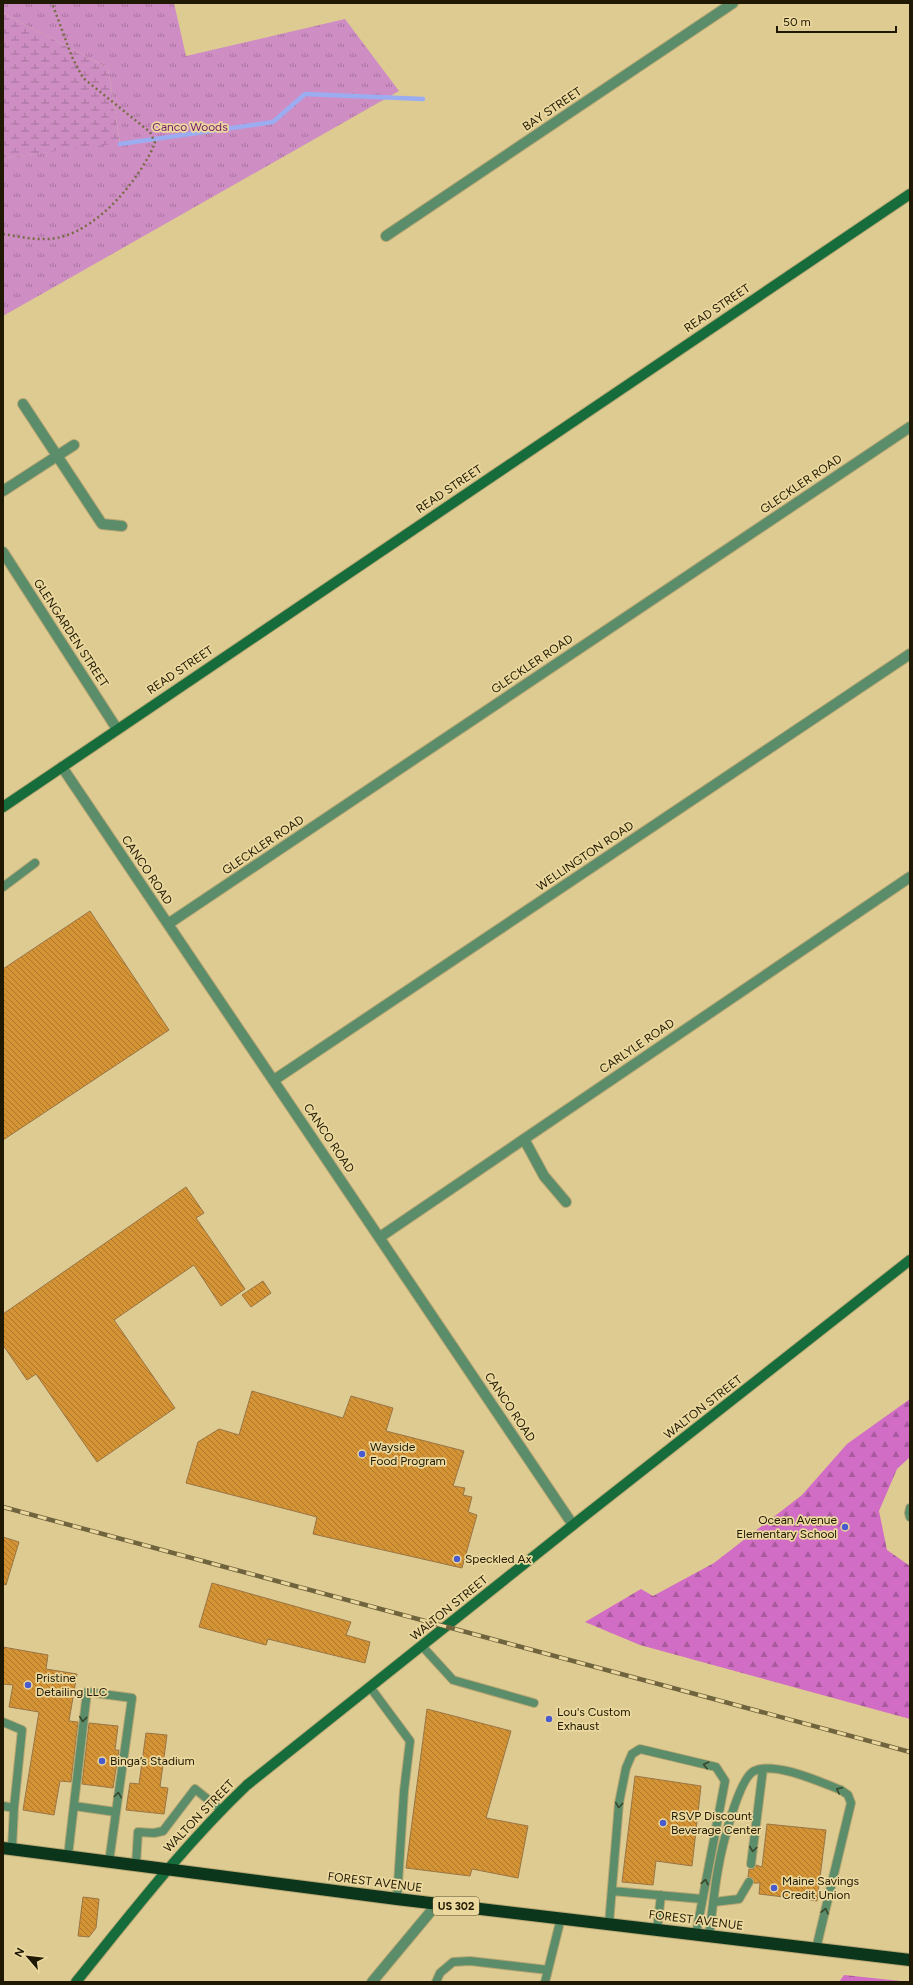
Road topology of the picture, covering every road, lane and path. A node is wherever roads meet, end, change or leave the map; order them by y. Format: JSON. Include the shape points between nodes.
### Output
{"nodes":[{"id":1,"x":52,"y":3,"type":"edge"},
{"id":2,"x":732,"y":3,"type":"edge"},
{"id":3,"x":910,"y":194,"type":"edge"},
{"id":4,"x":3,"y":234,"type":"edge"},
{"id":5,"x":386,"y":236,"type":"dead end"},
{"id":6,"x":23,"y":404,"type":"dead end"},
{"id":7,"x":910,"y":427,"type":"edge"},
{"id":8,"x":74,"y":445,"type":"dead end"},
{"id":9,"x":57,"y":456,"type":"junction"},
{"id":10,"x":3,"y":491,"type":"edge"},
{"id":11,"x":122,"y":526,"type":"dead end"},
{"id":12,"x":3,"y":552,"type":"edge"},
{"id":13,"x":910,"y":654,"type":"edge"},
{"id":14,"x":117,"y":729,"type":"junction"},
{"id":15,"x":62,"y":767,"type":"junction"},
{"id":16,"x":3,"y":807,"type":"edge"},
{"id":17,"x":35,"y":863,"type":"dead end"},
{"id":18,"x":910,"y":877,"type":"edge"},
{"id":19,"x":3,"y":887,"type":"edge"},
{"id":20,"x":168,"y":924,"type":"junction"},
{"id":21,"x":274,"y":1080,"type":"junction"},
{"id":22,"x":524,"y":1139,"type":"junction"},
{"id":23,"x":566,"y":1202,"type":"dead end"},
{"id":24,"x":380,"y":1237,"type":"junction"},
{"id":25,"x":910,"y":1260,"type":"edge"},
{"id":26,"x":910,"y":1508,"type":"edge"},
{"id":27,"x":910,"y":1517,"type":"edge"},
{"id":28,"x":573,"y":1525,"type":"junction"},
{"id":29,"x":422,"y":1646,"type":"junction"},
{"id":30,"x":370,"y":1687,"type":"junction"},
{"id":31,"x":534,"y":1703,"type":"dead end"},
{"id":32,"x":3,"y":1722,"type":"edge"},
{"id":33,"x":763,"y":1769,"type":"junction"},
{"id":34,"x":3,"y":1806,"type":"edge"},
{"id":35,"x":74,"y":1806,"type":"junction"},
{"id":36,"x":14,"y":1808,"type":"junction"},
{"id":37,"x":221,"y":1810,"type":"junction"},
{"id":38,"x":116,"y":1812,"type":"junction"},
{"id":39,"x":7,"y":1848,"type":"edge"},
{"id":40,"x":68,"y":1856,"type":"junction"},
{"id":41,"x":109,"y":1862,"type":"junction"},
{"id":42,"x":751,"y":1864,"type":"dead end"},
{"id":43,"x":136,"y":1866,"type":"junction"},
{"id":44,"x":166,"y":1870,"type":"junction"},
{"id":45,"x":749,"y":1882,"type":"dead end"},
{"id":46,"x":612,"y":1891,"type":"junction"},
{"id":47,"x":661,"y":1895,"type":"junction"},
{"id":48,"x":397,"y":1899,"type":"junction"},
{"id":49,"x":702,"y":1899,"type":"junction"},
{"id":50,"x":714,"y":1902,"type":"junction"},
{"id":51,"x":437,"y":1904,"type":"junction"},
{"id":52,"x":561,"y":1918,"type":"junction"},
{"id":53,"x":609,"y":1924,"type":"junction"},
{"id":54,"x":657,"y":1930,"type":"junction"},
{"id":55,"x":696,"y":1934,"type":"junction"},
{"id":56,"x":709,"y":1936,"type":"junction"},
{"id":57,"x":816,"y":1949,"type":"junction"},
{"id":58,"x":910,"y":1960,"type":"edge"},
{"id":59,"x":548,"y":1970,"type":"junction"},
{"id":60,"x":76,"y":1982,"type":"edge"},
{"id":61,"x":372,"y":1982,"type":"edge"},
{"id":62,"x":436,"y":1982,"type":"edge"},
{"id":63,"x":545,"y":1982,"type":"edge"}],
"edges":[{"from":1,"to":4,"type":"path","via":[[72,57],[83,78],[150,132],[155,143],[148,161],[134,179],[111,206],[88,225],[61,237],[31,239]]},
{"from":2,"to":5,"type":"street","name":"BAY STREET"},
{"from":3,"to":14,"type":"street","name":"READ STREET"},
{"from":6,"to":9,"type":"street"},
{"from":7,"to":20,"type":"street","name":"GLECKLER ROAD"},
{"from":8,"to":9,"type":"street"},
{"from":9,"to":10,"type":"street"},
{"from":9,"to":11,"type":"street","via":[[102,524]]},
{"from":12,"to":14,"type":"street","name":"GLENGARDEN STREET"},
{"from":13,"to":21,"type":"street","name":"WELLINGTON ROAD"},
{"from":14,"to":15,"type":"street","name":"READ STREET"},
{"from":15,"to":16,"type":"street","name":"READ STREET"},
{"from":15,"to":20,"type":"street","name":"CANCO ROAD"},
{"from":17,"to":19,"type":"lane"},
{"from":18,"to":22,"type":"street","name":"CARLYLE ROAD"},
{"from":20,"to":21,"type":"street","name":"CANCO ROAD"},
{"from":21,"to":24,"type":"street","name":"CANCO ROAD"},
{"from":22,"to":23,"type":"street","via":[[544,1176]]},
{"from":22,"to":24,"type":"street","name":"CARLYLE ROAD"},
{"from":24,"to":28,"type":"street","name":"CANCO ROAD"},
{"from":25,"to":28,"type":"street","name":"WALTON STREET"},
{"from":26,"to":27,"type":"lane"},
{"from":28,"to":29,"type":"street","name":"WALTON STREET"},
{"from":29,"to":30,"type":"street","name":"WALTON STREET"},
{"from":29,"to":31,"type":"lane","via":[[453,1680]]},
{"from":30,"to":37,"type":"street","name":"WALTON STREET","via":[[248,1784]]},
{"from":30,"to":48,"type":"lane","via":[[410,1741]]},
{"from":32,"to":36,"type":"lane","via":[[22,1730]]},
{"from":33,"to":42,"type":"lane","one_way":true},
{"from":33,"to":50,"type":"lane","via":[[754,1771],[746,1777],[738,1794],[718,1868]]},
{"from":57,"to":33,"type":"lane","one_way":true,"via":[[851,1803],[848,1795],[841,1790],[782,1770]]},
{"from":34,"to":36,"type":"lane"},
{"from":35,"to":38,"type":"lane"},
{"from":38,"to":35,"type":"lane","one_way":true,"via":[[132,1698],[86,1692]]},
{"from":35,"to":40,"type":"lane"},
{"from":36,"to":39,"type":"lane"},
{"from":37,"to":43,"type":"lane","via":[[195,1789],[163,1831],[138,1832]]},
{"from":37,"to":44,"type":"street","name":"WALTON STREET"},
{"from":38,"to":41,"type":"lane"},
{"from":39,"to":40,"type":"highway","name":"FOREST AVENUE","number":"US 302"},
{"from":40,"to":41,"type":"highway","name":"FOREST AVENUE","number":"US 302"},
{"from":41,"to":43,"type":"highway","name":"FOREST AVENUE","number":"US 302"},
{"from":43,"to":44,"type":"highway","name":"FOREST AVENUE","number":"US 302"},
{"from":44,"to":48,"type":"highway","name":"FOREST AVENUE","number":"US 302"},
{"from":44,"to":60,"type":"street","name":"WALTON STREET"},
{"from":45,"to":50,"type":"lane","via":[[739,1899]]},
{"from":46,"to":47,"type":"lane"},
{"from":49,"to":46,"type":"lane","one_way":true,"via":[[725,1781],[716,1767],[640,1749],[632,1754],[626,1768],[619,1803]]},
{"from":46,"to":53,"type":"lane"},
{"from":47,"to":49,"type":"lane"},
{"from":47,"to":54,"type":"lane"},
{"from":48,"to":51,"type":"highway","name":"FOREST AVENUE","number":"US 302"},
{"from":49,"to":55,"type":"lane"},
{"from":50,"to":56,"type":"lane"},
{"from":51,"to":52,"type":"highway","name":"FOREST AVENUE","number":"US 302"},
{"from":51,"to":61,"type":"street"},
{"from":52,"to":53,"type":"highway","name":"FOREST AVENUE","number":"US 302"},
{"from":52,"to":59,"type":"lane"},
{"from":53,"to":54,"type":"highway","name":"FOREST AVENUE","number":"US 302"},
{"from":54,"to":55,"type":"highway","name":"FOREST AVENUE","number":"US 302"},
{"from":55,"to":56,"type":"highway","name":"FOREST AVENUE","number":"US 302"},
{"from":56,"to":57,"type":"highway","name":"FOREST AVENUE","number":"US 302"},
{"from":57,"to":58,"type":"highway","name":"FOREST AVENUE","number":"US 302"},
{"from":59,"to":62,"type":"lane","via":[[470,1961],[453,1962],[440,1973]]},
{"from":59,"to":63,"type":"lane"}]}
